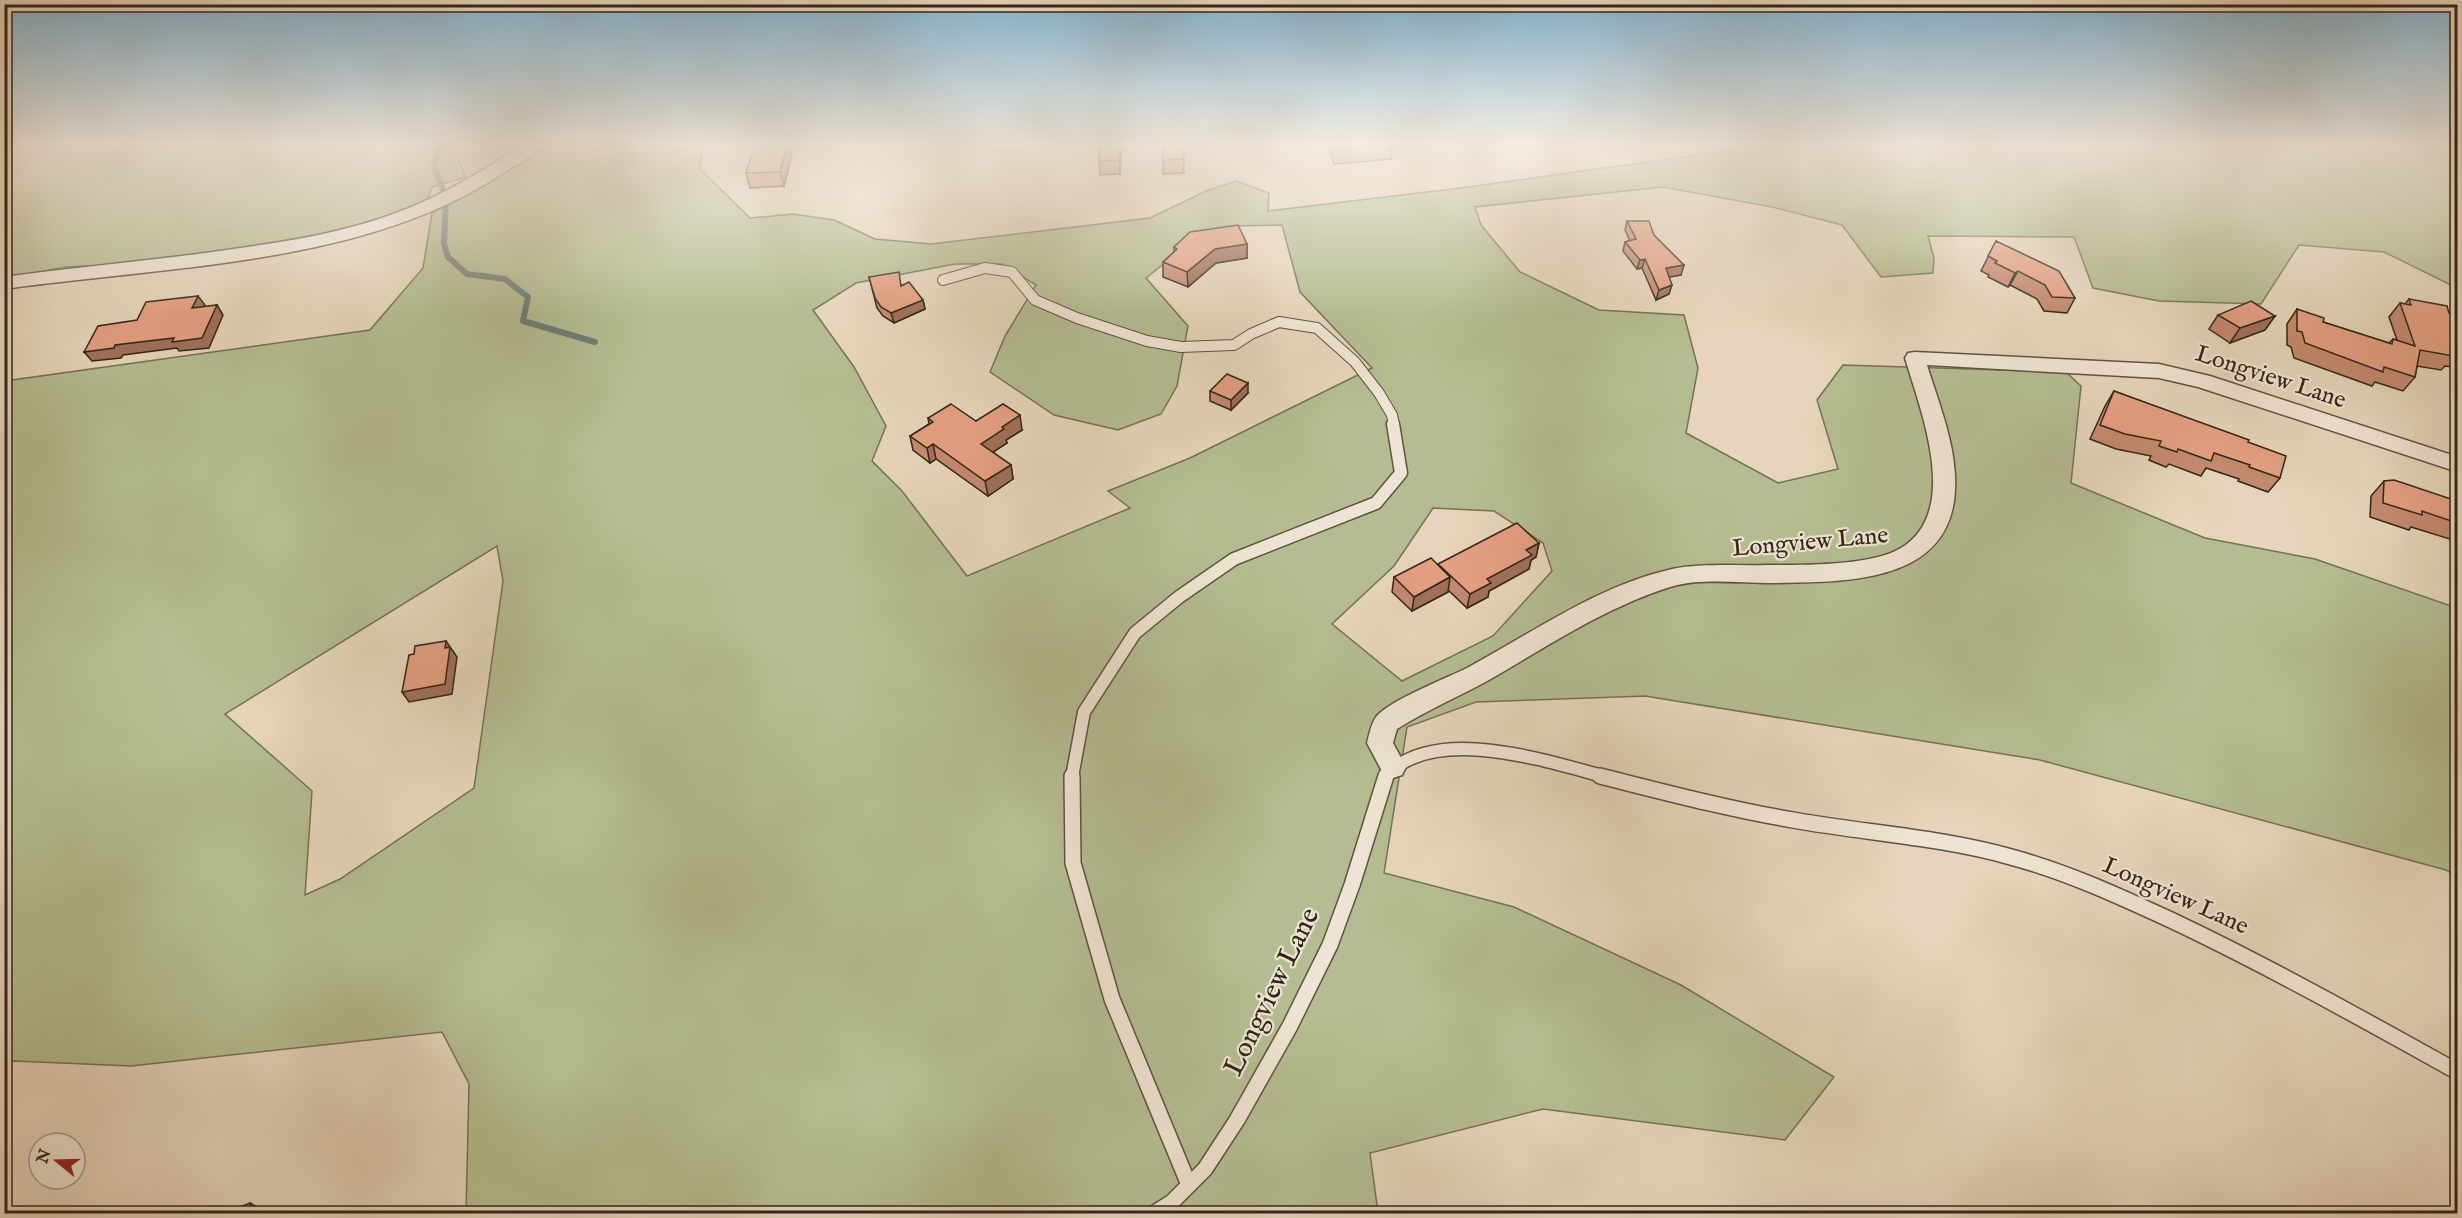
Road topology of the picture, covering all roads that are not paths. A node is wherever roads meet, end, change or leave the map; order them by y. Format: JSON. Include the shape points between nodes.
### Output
{"nodes":[{"id":1,"x":438,"y":201,"type":"edge"},
{"id":2,"x":943,"y":280,"type":"dead end"},
{"id":3,"x":4,"y":283,"type":"edge"},
{"id":4,"x":2457,"y":465,"type":"edge"},
{"id":5,"x":1393,"y":766,"type":"junction"},
{"id":6,"x":2457,"y":1072,"type":"edge"},
{"id":7,"x":1189,"y":1185,"type":"junction"},
{"id":8,"x":1154,"y":1214,"type":"edge"}],
"edges":[{"from":1,"to":3,"type":"street","via":[[387,223],[310,244]]},
{"from":2,"to":7,"type":"lane","via":[[985,268],[1012,272],[1035,300],[1066,314],[1146,341],[1181,346],[1234,345],[1279,322],[1317,328],[1354,362],[1392,415],[1401,473],[1377,503],[1234,559],[1179,597],[1135,633],[1084,712],[1071,782],[1072,862],[1112,999]]},
{"from":4,"to":5,"type":"street","name":"Longview Lane","via":[[2173,373],[1915,358],[1945,475],[1940,518],[1917,552],[1864,568],[1676,577],[1626,593],[1554,628],[1386,723],[1380,743]]},
{"from":5,"to":6,"type":"lane","name":"Longview Lane","via":[[1431,750],[1496,753],[1786,820],[1971,846],[2033,864],[2126,899],[2236,951]]},
{"from":5,"to":7,"type":"lane","name":"Longview Lane","via":[[1377,796],[1330,945],[1232,1129]]},
{"from":7,"to":8,"type":"lane","name":"Longview Lane"}]}
